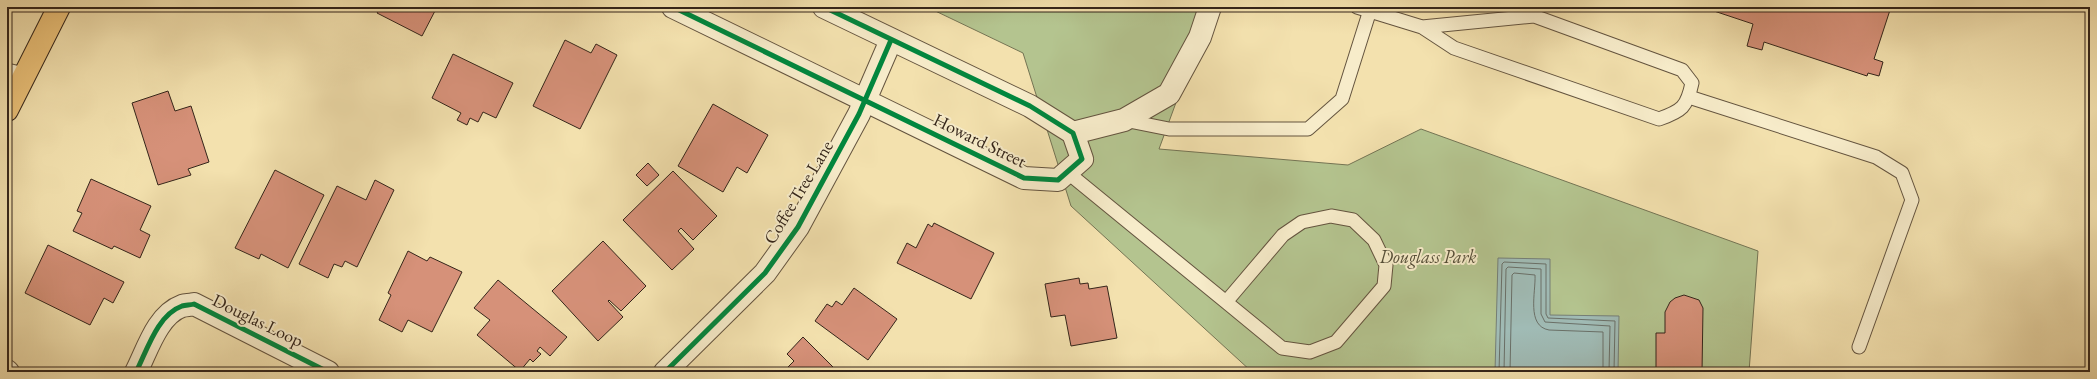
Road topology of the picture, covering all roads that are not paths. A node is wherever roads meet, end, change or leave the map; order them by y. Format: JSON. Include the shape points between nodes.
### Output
{"nodes":[{"id":1,"x":60,"y":7,"type":"edge"},
{"id":2,"x":673,"y":7,"type":"edge"},
{"id":3,"x":824,"y":7,"type":"edge"},
{"id":4,"x":1210,"y":7,"type":"edge"},
{"id":5,"x":1366,"y":8,"type":"edge"},
{"id":6,"x":1422,"y":27,"type":"junction"},
{"id":7,"x":891,"y":40,"type":"junction"},
{"id":8,"x":16,"y":72,"type":"edge"},
{"id":9,"x":1689,"y":97,"type":"junction"},
{"id":10,"x":865,"y":99,"type":"junction"},
{"id":11,"x":7,"y":110,"type":"edge"},
{"id":12,"x":1124,"y":120,"type":"junction"},
{"id":13,"x":1073,"y":132,"type":"junction"},
{"id":14,"x":1067,"y":172,"type":"junction"},
{"id":15,"x":1226,"y":302,"type":"junction"},
{"id":16,"x":1859,"y":347,"type":"dead end"},
{"id":17,"x":136,"y":372,"type":"edge"},
{"id":18,"x":328,"y":372,"type":"edge"},
{"id":19,"x":665,"y":372,"type":"edge"}],
"edges":[{"from":1,"to":8,"type":"main road"},
{"from":2,"to":10,"type":"street","name":"Howard Street"},
{"from":3,"to":7,"type":"street"},
{"from":4,"to":12,"type":"street","via":[[1200,37],[1169,94]]},
{"from":5,"to":6,"type":"lane"},
{"from":5,"to":12,"type":"lane","via":[[1342,99],[1308,129],[1169,129]]},
{"from":6,"to":9,"type":"lane","via":[[1454,48],[1659,119],[1679,112]]},
{"from":6,"to":9,"type":"lane","via":[[1534,16],[1682,70],[1692,83]]},
{"from":7,"to":10,"type":"street","name":"Coffee Tree Lane"},
{"from":7,"to":13,"type":"street","via":[[1030,106]]},
{"from":8,"to":11,"type":"main road"},
{"from":9,"to":16,"type":"lane","via":[[1876,157],[1902,173],[1912,200]]},
{"from":10,"to":14,"type":"street","name":"Howard Street","via":[[1024,178],[1058,180]]},
{"from":10,"to":19,"type":"street","name":"Coffee Tree Lane","via":[[798,227],[769,266]]},
{"from":12,"to":13,"type":"street"},
{"from":13,"to":14,"type":"street","name":"Howard Street","via":[[1082,159]]},
{"from":14,"to":15,"type":"lane"},
{"from":15,"to":15,"type":"lane","via":[[1282,348],[1310,352],[1336,342],[1384,286],[1386,265],[1374,240],[1353,220],[1331,216],[1302,222],[1283,235]]},
{"from":17,"to":18,"type":"street","name":"Douglas Loop","via":[[165,318],[181,306],[194,304]]}]}
